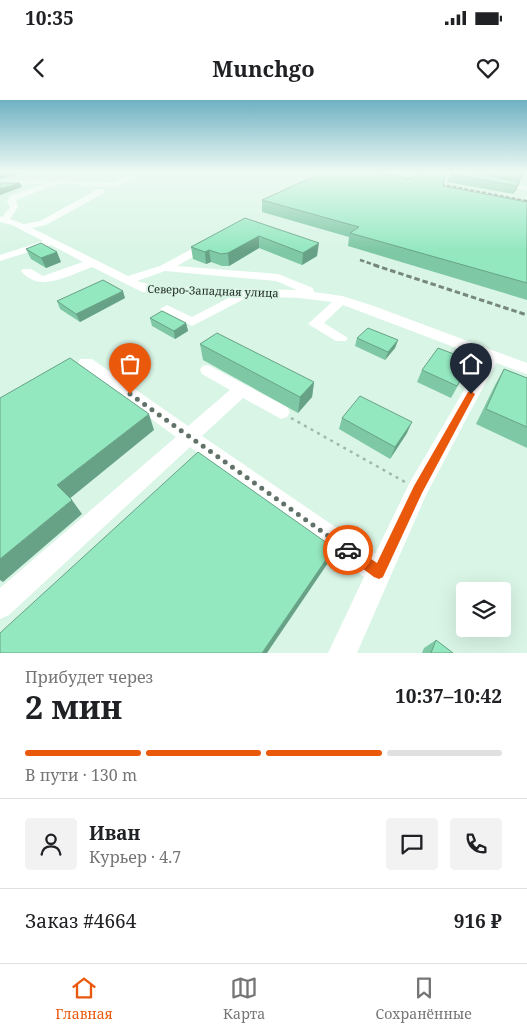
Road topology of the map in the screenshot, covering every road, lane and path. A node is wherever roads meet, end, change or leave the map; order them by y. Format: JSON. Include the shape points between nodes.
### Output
{"nodes":[{"id":1,"x":15,"y":198,"type":"edge"},
{"id":2,"x":89,"y":198,"type":"edge"},
{"id":3,"x":3,"y":219,"type":"edge"},
{"id":4,"x":23,"y":227,"type":"junction"},
{"id":5,"x":50,"y":243,"type":"junction"},
{"id":6,"x":201,"y":248,"type":"edge"},
{"id":7,"x":0,"y":258,"type":"edge"},
{"id":8,"x":92,"y":263,"type":"junction"},
{"id":9,"x":164,"y":268,"type":"junction"},
{"id":10,"x":27,"y":271,"type":"dead end"},
{"id":11,"x":127,"y":280,"type":"junction"},
{"id":12,"x":249,"y":292,"type":"junction"},
{"id":13,"x":315,"y":295,"type":"junction"},
{"id":14,"x":342,"y":300,"type":"junction"},
{"id":15,"x":167,"y":309,"type":"dead end"},
{"id":16,"x":341,"y":338,"type":"dead end"},
{"id":17,"x":492,"y":356,"type":"junction"},
{"id":18,"x":86,"y":363,"type":"dead end"},
{"id":19,"x":527,"y":369,"type":"edge"},
{"id":20,"x":208,"y":370,"type":"dead end"},
{"id":21,"x":242,"y":389,"type":"junction"},
{"id":22,"x":281,"y":412,"type":"joint"},
{"id":23,"x":189,"y":436,"type":"junction"},
{"id":24,"x":418,"y":489,"type":"junction"},
{"id":25,"x":379,"y":572,"type":"junction"},
{"id":26,"x":0,"y":606,"type":"edge"},
{"id":27,"x":342,"y":653,"type":"edge"}],
"edges":[{"from":1,"to":3,"type":"street","name":"Северо-Западная улица","via":[[11,202],[14,207]]},
{"from":2,"to":4,"type":"street","via":[[43,223]]},
{"from":3,"to":4,"type":"street","name":"Северо-Западная улица"},
{"from":4,"to":5,"type":"street","name":"Северо-Западная улица"},
{"from":5,"to":7,"type":"street"},
{"from":5,"to":8,"type":"street","name":"Северо-Западная улица"},
{"from":6,"to":9,"type":"street"},
{"from":8,"to":10,"type":"street","via":[[44,280],[36,279]]},
{"from":8,"to":11,"type":"street","name":"Северо-Западная улица"},
{"from":9,"to":11,"type":"street"},
{"from":9,"to":13,"type":"street","via":[[278,278]]},
{"from":11,"to":12,"type":"street","name":"Северо-Западная улица","via":[[147,290]]},
{"from":12,"to":13,"type":"street","name":"Северо-Западная улица"},
{"from":12,"to":15,"type":"street","via":[[192,322]]},
{"from":13,"to":14,"type":"street","name":"Северо-Западная улица"},
{"from":14,"to":16,"type":"street","via":[[315,324]]},
{"from":14,"to":17,"type":"street","name":"Северо-Западная улица"},
{"from":17,"to":19,"type":"street","name":"Северо-Западная улица"},
{"from":17,"to":24,"type":"street"},
{"from":18,"to":23,"type":"street"},
{"from":20,"to":21,"type":"street"},
{"from":21,"to":22,"type":"street"},
{"from":21,"to":23,"type":"street"},
{"from":22,"to":24,"type":"path"},
{"from":23,"to":25,"type":"street"},
{"from":23,"to":26,"type":"street"},
{"from":24,"to":25,"type":"street"},
{"from":25,"to":27,"type":"street"}]}
